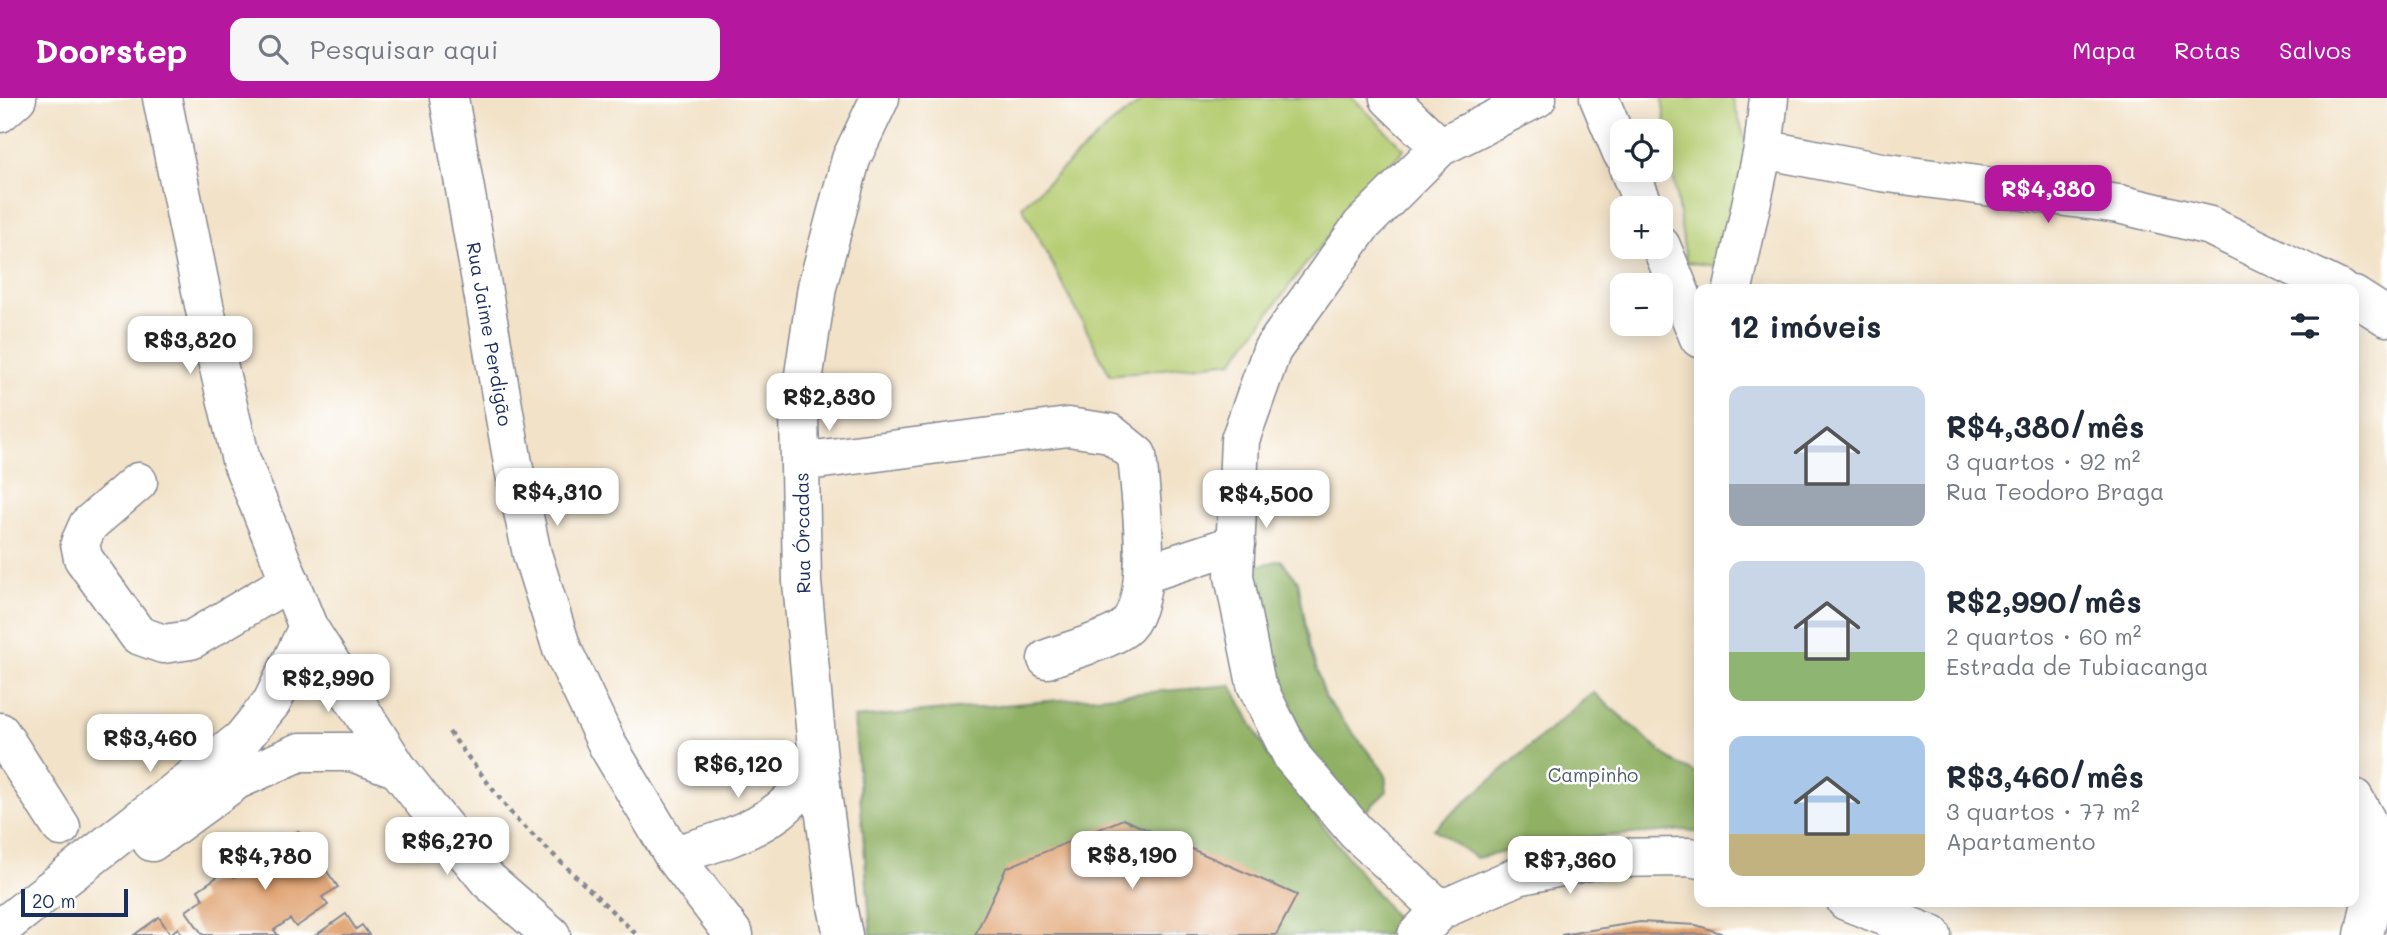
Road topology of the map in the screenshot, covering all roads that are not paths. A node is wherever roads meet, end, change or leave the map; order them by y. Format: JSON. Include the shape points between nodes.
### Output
{"nodes":[{"id":1,"x":17,"y":98,"type":"edge"},
{"id":2,"x":162,"y":98,"type":"edge"},
{"id":3,"x":449,"y":98,"type":"edge"},
{"id":4,"x":880,"y":98,"type":"edge"},
{"id":5,"x":1389,"y":98,"type":"edge"},
{"id":6,"x":1537,"y":98,"type":"edge"},
{"id":7,"x":1599,"y":98,"type":"edge"},
{"id":8,"x":1769,"y":98,"type":"edge"},
{"id":9,"x":0,"y":113,"type":"edge"},
{"id":10,"x":1610,"y":124,"type":"edge"},
{"id":11,"x":1440,"y":147,"type":"junction"},
{"id":12,"x":1763,"y":149,"type":"junction"},
{"id":13,"x":1666,"y":259,"type":"edge"},
{"id":14,"x":1734,"y":284,"type":"edge"},
{"id":15,"x":2330,"y":284,"type":"edge"},
{"id":16,"x":2359,"y":299,"type":"edge"},
{"id":17,"x":2387,"y":317,"type":"edge"},
{"id":18,"x":1694,"y":326,"type":"edge"},
{"id":19,"x":800,"y":462,"type":"junction"},
{"id":20,"x":138,"y":482,"type":"dead end"},
{"id":21,"x":1236,"y":544,"type":"junction"},
{"id":22,"x":1144,"y":574,"type":"junction"},
{"id":23,"x":290,"y":581,"type":"junction"},
{"id":24,"x":308,"y":627,"type":"junction"},
{"id":25,"x":1047,"y":659,"type":"dead end"},
{"id":26,"x":0,"y":732,"type":"edge"},
{"id":27,"x":398,"y":769,"type":"junction"},
{"id":28,"x":819,"y":770,"type":"junction"},
{"id":29,"x":2359,"y":807,"type":"edge"},
{"id":30,"x":61,"y":827,"type":"dead end"},
{"id":31,"x":673,"y":855,"type":"junction"},
{"id":32,"x":1694,"y":858,"type":"edge"},
{"id":33,"x":1861,"y":907,"type":"edge"},
{"id":34,"x":1429,"y":922,"type":"edge"},
{"id":35,"x":25,"y":928,"type":"edge"},
{"id":36,"x":551,"y":935,"type":"edge"},
{"id":37,"x":734,"y":935,"type":"edge"},
{"id":38,"x":843,"y":935,"type":"edge"},
{"id":39,"x":1932,"y":935,"type":"edge"},
{"id":40,"x":2364,"y":935,"type":"edge"}],
"edges":[{"from":1,"to":9,"type":"street"},
{"from":2,"to":23,"type":"street","via":[[241,460]]},
{"from":3,"to":31,"type":"street","name":"Rua Jaime Perdigão","via":[[532,554],[562,649],[608,746]]},
{"from":4,"to":19,"type":"street","name":"Rua Órcadas","via":[[850,159],[817,287],[799,408]]},
{"from":5,"to":11,"type":"street"},
{"from":6,"to":11,"type":"street"},
{"from":7,"to":10,"type":"street"},
{"from":8,"to":12,"type":"street"},
{"from":11,"to":21,"type":"street","via":[[1362,226],[1272,350],[1240,440]]},
{"from":12,"to":14,"type":"street"},
{"from":12,"to":15,"type":"street","via":[[1881,172],[2119,204],[2210,226]]},
{"from":13,"to":18,"type":"street"},
{"from":16,"to":17,"type":"street"},
{"from":19,"to":22,"type":"street","via":[[1068,427],[1110,433],[1137,455]]},
{"from":19,"to":28,"type":"street","name":"Rua Órcadas","via":[[802,582]]},
{"from":20,"to":23,"type":"street","via":[[88,524],[80,543],[83,558],[138,635],[163,644],[191,640]]},
{"from":21,"to":22,"type":"street"},
{"from":21,"to":34,"type":"street","via":[[1234,576],[1255,684],[1293,758]]},
{"from":22,"to":25,"type":"street","via":[[1136,614],[1124,628]]},
{"from":23,"to":24,"type":"street"},
{"from":24,"to":27,"type":"street"},
{"from":24,"to":35,"type":"street","via":[[272,702],[242,739]]},
{"from":26,"to":30,"type":"street"},
{"from":27,"to":35,"type":"street","via":[[352,752],[300,752],[237,780]]},
{"from":27,"to":36,"type":"street","via":[[488,880]]},
{"from":28,"to":31,"type":"street","via":[[782,809],[758,824],[726,841]]},
{"from":28,"to":38,"type":"street","name":"Rua Órcadas"},
{"from":29,"to":40,"type":"street","via":[[2377,874]]},
{"from":31,"to":37,"type":"street","name":"Rua Jaime Perdigão"},
{"from":32,"to":34,"type":"street","via":[[1605,858],[1518,876]]},
{"from":33,"to":39,"type":"street"}]}
